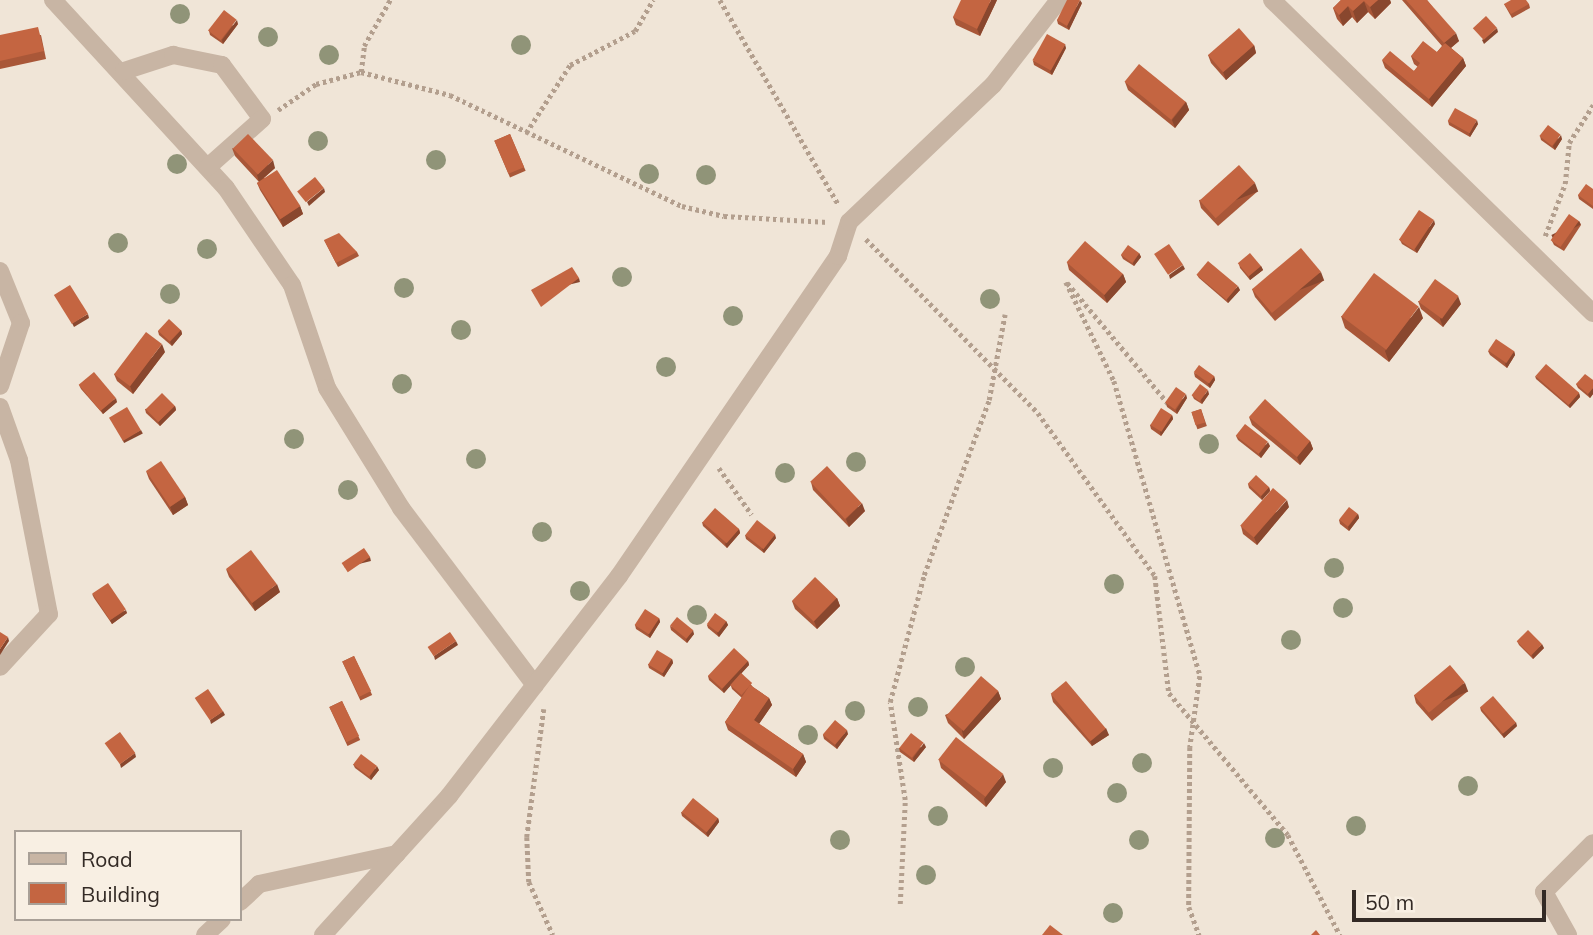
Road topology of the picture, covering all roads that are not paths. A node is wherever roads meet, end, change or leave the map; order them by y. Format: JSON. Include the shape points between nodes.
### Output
{"nodes":[{"id":1,"x":53,"y":0,"type":"edge"},
{"id":2,"x":1059,"y":0,"type":"edge"},
{"id":3,"x":1272,"y":0,"type":"edge"},
{"id":4,"x":124,"y":71,"type":"junction"},
{"id":5,"x":208,"y":167,"type":"junction"},
{"id":6,"x":0,"y":271,"type":"edge"},
{"id":7,"x":1593,"y":313,"type":"edge"},
{"id":8,"x":0,"y":386,"type":"edge"},
{"id":9,"x":0,"y":407,"type":"edge"},
{"id":10,"x":0,"y":667,"type":"edge"},
{"id":11,"x":539,"y":679,"type":"junction"},
{"id":12,"x":1593,"y":843,"type":"edge"},
{"id":13,"x":397,"y":854,"type":"junction"},
{"id":14,"x":242,"y":900,"type":"edge"},
{"id":15,"x":220,"y":921,"type":"edge"},
{"id":16,"x":205,"y":935,"type":"edge"},
{"id":17,"x":323,"y":935,"type":"edge"},
{"id":18,"x":1568,"y":935,"type":"edge"}],
"edges":[{"from":1,"to":4,"type":"street"},
{"from":2,"to":11,"type":"street","via":[[993,85],[849,222],[838,256]]},
{"from":3,"to":7,"type":"street","via":[[1538,254]]},
{"from":4,"to":5,"type":"street"},
{"from":4,"to":5,"type":"street","via":[[173,55],[222,65],[262,118]]},
{"from":5,"to":11,"type":"street","via":[[292,285],[327,388],[401,508]]},
{"from":6,"to":8,"type":"street","via":[[21,323]]},
{"from":9,"to":10,"type":"street","via":[[19,460],[48,614]]},
{"from":11,"to":13,"type":"street"},
{"from":12,"to":18,"type":"street","via":[[1544,892]]},
{"from":13,"to":14,"type":"street","via":[[259,884]]},
{"from":13,"to":17,"type":"street"},
{"from":15,"to":16,"type":"street"}]}
